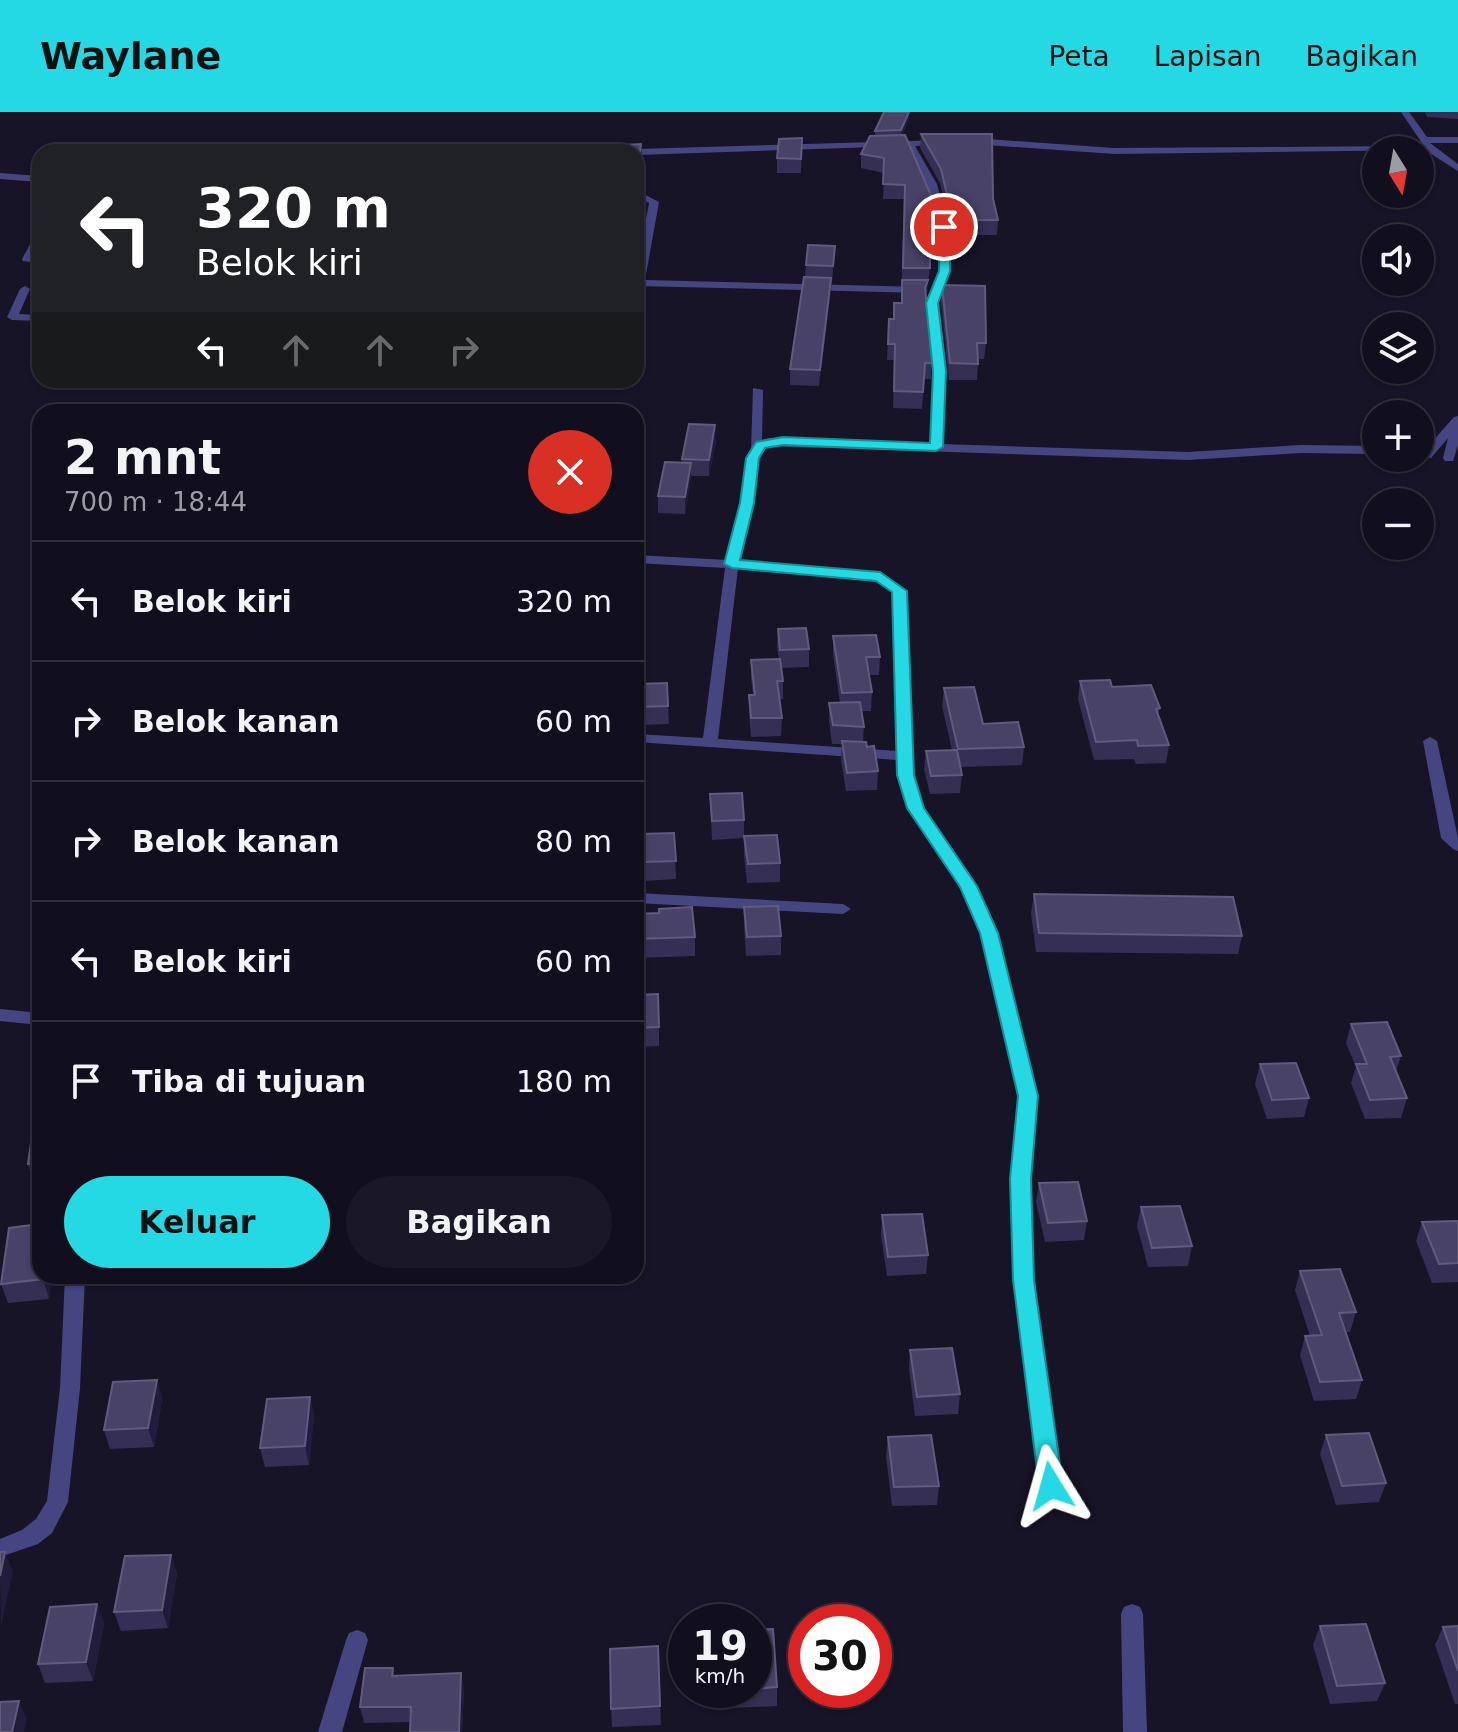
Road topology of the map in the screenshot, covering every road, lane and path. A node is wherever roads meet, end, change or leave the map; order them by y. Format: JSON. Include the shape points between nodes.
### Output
{"nodes":[{"id":1,"x":1405,"y":112,"type":"edge"},
{"id":2,"x":1422,"y":136,"type":"edge"},
{"id":3,"x":1458,"y":140,"type":"edge"},
{"id":4,"x":968,"y":141,"type":"edge"},
{"id":5,"x":954,"y":142,"type":"edge"},
{"id":6,"x":1434,"y":143,"type":"edge"},
{"id":7,"x":910,"y":144,"type":"junction"},
{"id":8,"x":1362,"y":145,"type":"edge"},
{"id":9,"x":1434,"y":149,"type":"edge"},
{"id":10,"x":644,"y":152,"type":"edge"},
{"id":11,"x":1458,"y":168,"type":"edge"},
{"id":12,"x":0,"y":176,"type":"edge"},
{"id":13,"x":32,"y":178,"type":"edge"},
{"id":14,"x":644,"y":197,"type":"edge"},
{"id":15,"x":644,"y":250,"type":"edge"},
{"id":16,"x":644,"y":284,"type":"edge"},
{"id":17,"x":32,"y":288,"type":"edge"},
{"id":18,"x":937,"y":290,"type":"junction"},
{"id":19,"x":32,"y":318,"type":"edge"},
{"id":20,"x":757,"y":390,"type":"dead end"},
{"id":21,"x":1458,"y":419,"type":"edge"},
{"id":22,"x":1434,"y":444,"type":"edge"},
{"id":23,"x":936,"y":447,"type":"junction"},
{"id":24,"x":1362,"y":449,"type":"edge"},
{"id":25,"x":756,"y":450,"type":"junction"},
{"id":26,"x":1434,"y":456,"type":"edge"},
{"id":27,"x":1454,"y":459,"type":"edge"},
{"id":28,"x":644,"y":559,"type":"edge"},
{"id":29,"x":732,"y":564,"type":"junction"},
{"id":30,"x":644,"y":739,"type":"edge"},
{"id":31,"x":1430,"y":741,"type":"dead end"},
{"id":32,"x":710,"y":743,"type":"junction"},
{"id":33,"x":905,"y":756,"type":"junction"},
{"id":34,"x":1458,"y":846,"type":"edge"},
{"id":35,"x":644,"y":898,"type":"edge"},
{"id":36,"x":843,"y":909,"type":"dead end"},
{"id":37,"x":0,"y":1015,"type":"edge"},
{"id":38,"x":32,"y":1018,"type":"edge"},
{"id":39,"x":75,"y":1284,"type":"edge"},
{"id":40,"x":1051,"y":1486,"type":"dead end"},
{"id":41,"x":0,"y":1548,"type":"edge"},
{"id":42,"x":1132,"y":1614,"type":"dead end"},
{"id":43,"x":357,"y":1640,"type":"dead end"},
{"id":44,"x":330,"y":1732,"type":"edge"},
{"id":45,"x":1135,"y":1732,"type":"edge"}],
"edges":[{"from":1,"to":2,"type":"street"},
{"from":3,"to":6,"type":"street"},
{"from":4,"to":8,"type":"street","via":[[1114,151]]},
{"from":5,"to":7,"type":"street"},
{"from":7,"to":10,"type":"street"},
{"from":7,"to":18,"type":"street","via":[[932,184],[944,227],[944,271]]},
{"from":9,"to":11,"type":"street"},
{"from":12,"to":13,"type":"street"},
{"from":14,"to":15,"type":"street","via":[[654,202]]},
{"from":16,"to":18,"type":"street"},
{"from":17,"to":19,"type":"street","via":[[20,288],[12,317]]},
{"from":18,"to":23,"type":"street","via":[[931,310],[940,371]]},
{"from":20,"to":25,"type":"street"},
{"from":21,"to":22,"type":"street"},
{"from":21,"to":27,"type":"street"},
{"from":23,"to":24,"type":"street","via":[[1188,456]]},
{"from":23,"to":25,"type":"street","via":[[783,441]]},
{"from":25,"to":29,"type":"street"},
{"from":26,"to":27,"type":"street"},
{"from":28,"to":29,"type":"street"},
{"from":29,"to":32,"type":"street"},
{"from":29,"to":33,"type":"street","via":[[852,573],[895,584],[901,604]]},
{"from":30,"to":32,"type":"street"},
{"from":31,"to":34,"type":"street","via":[[1449,838]]},
{"from":32,"to":33,"type":"street"},
{"from":33,"to":40,"type":"street","via":[[916,808],[968,886],[989,933],[1028,1096],[1021,1179],[1024,1280]]},
{"from":35,"to":36,"type":"street"},
{"from":37,"to":38,"type":"street"},
{"from":39,"to":41,"type":"street","via":[[57,1502],[44,1526]]},
{"from":42,"to":45,"type":"street"},
{"from":43,"to":44,"type":"street"}]}
